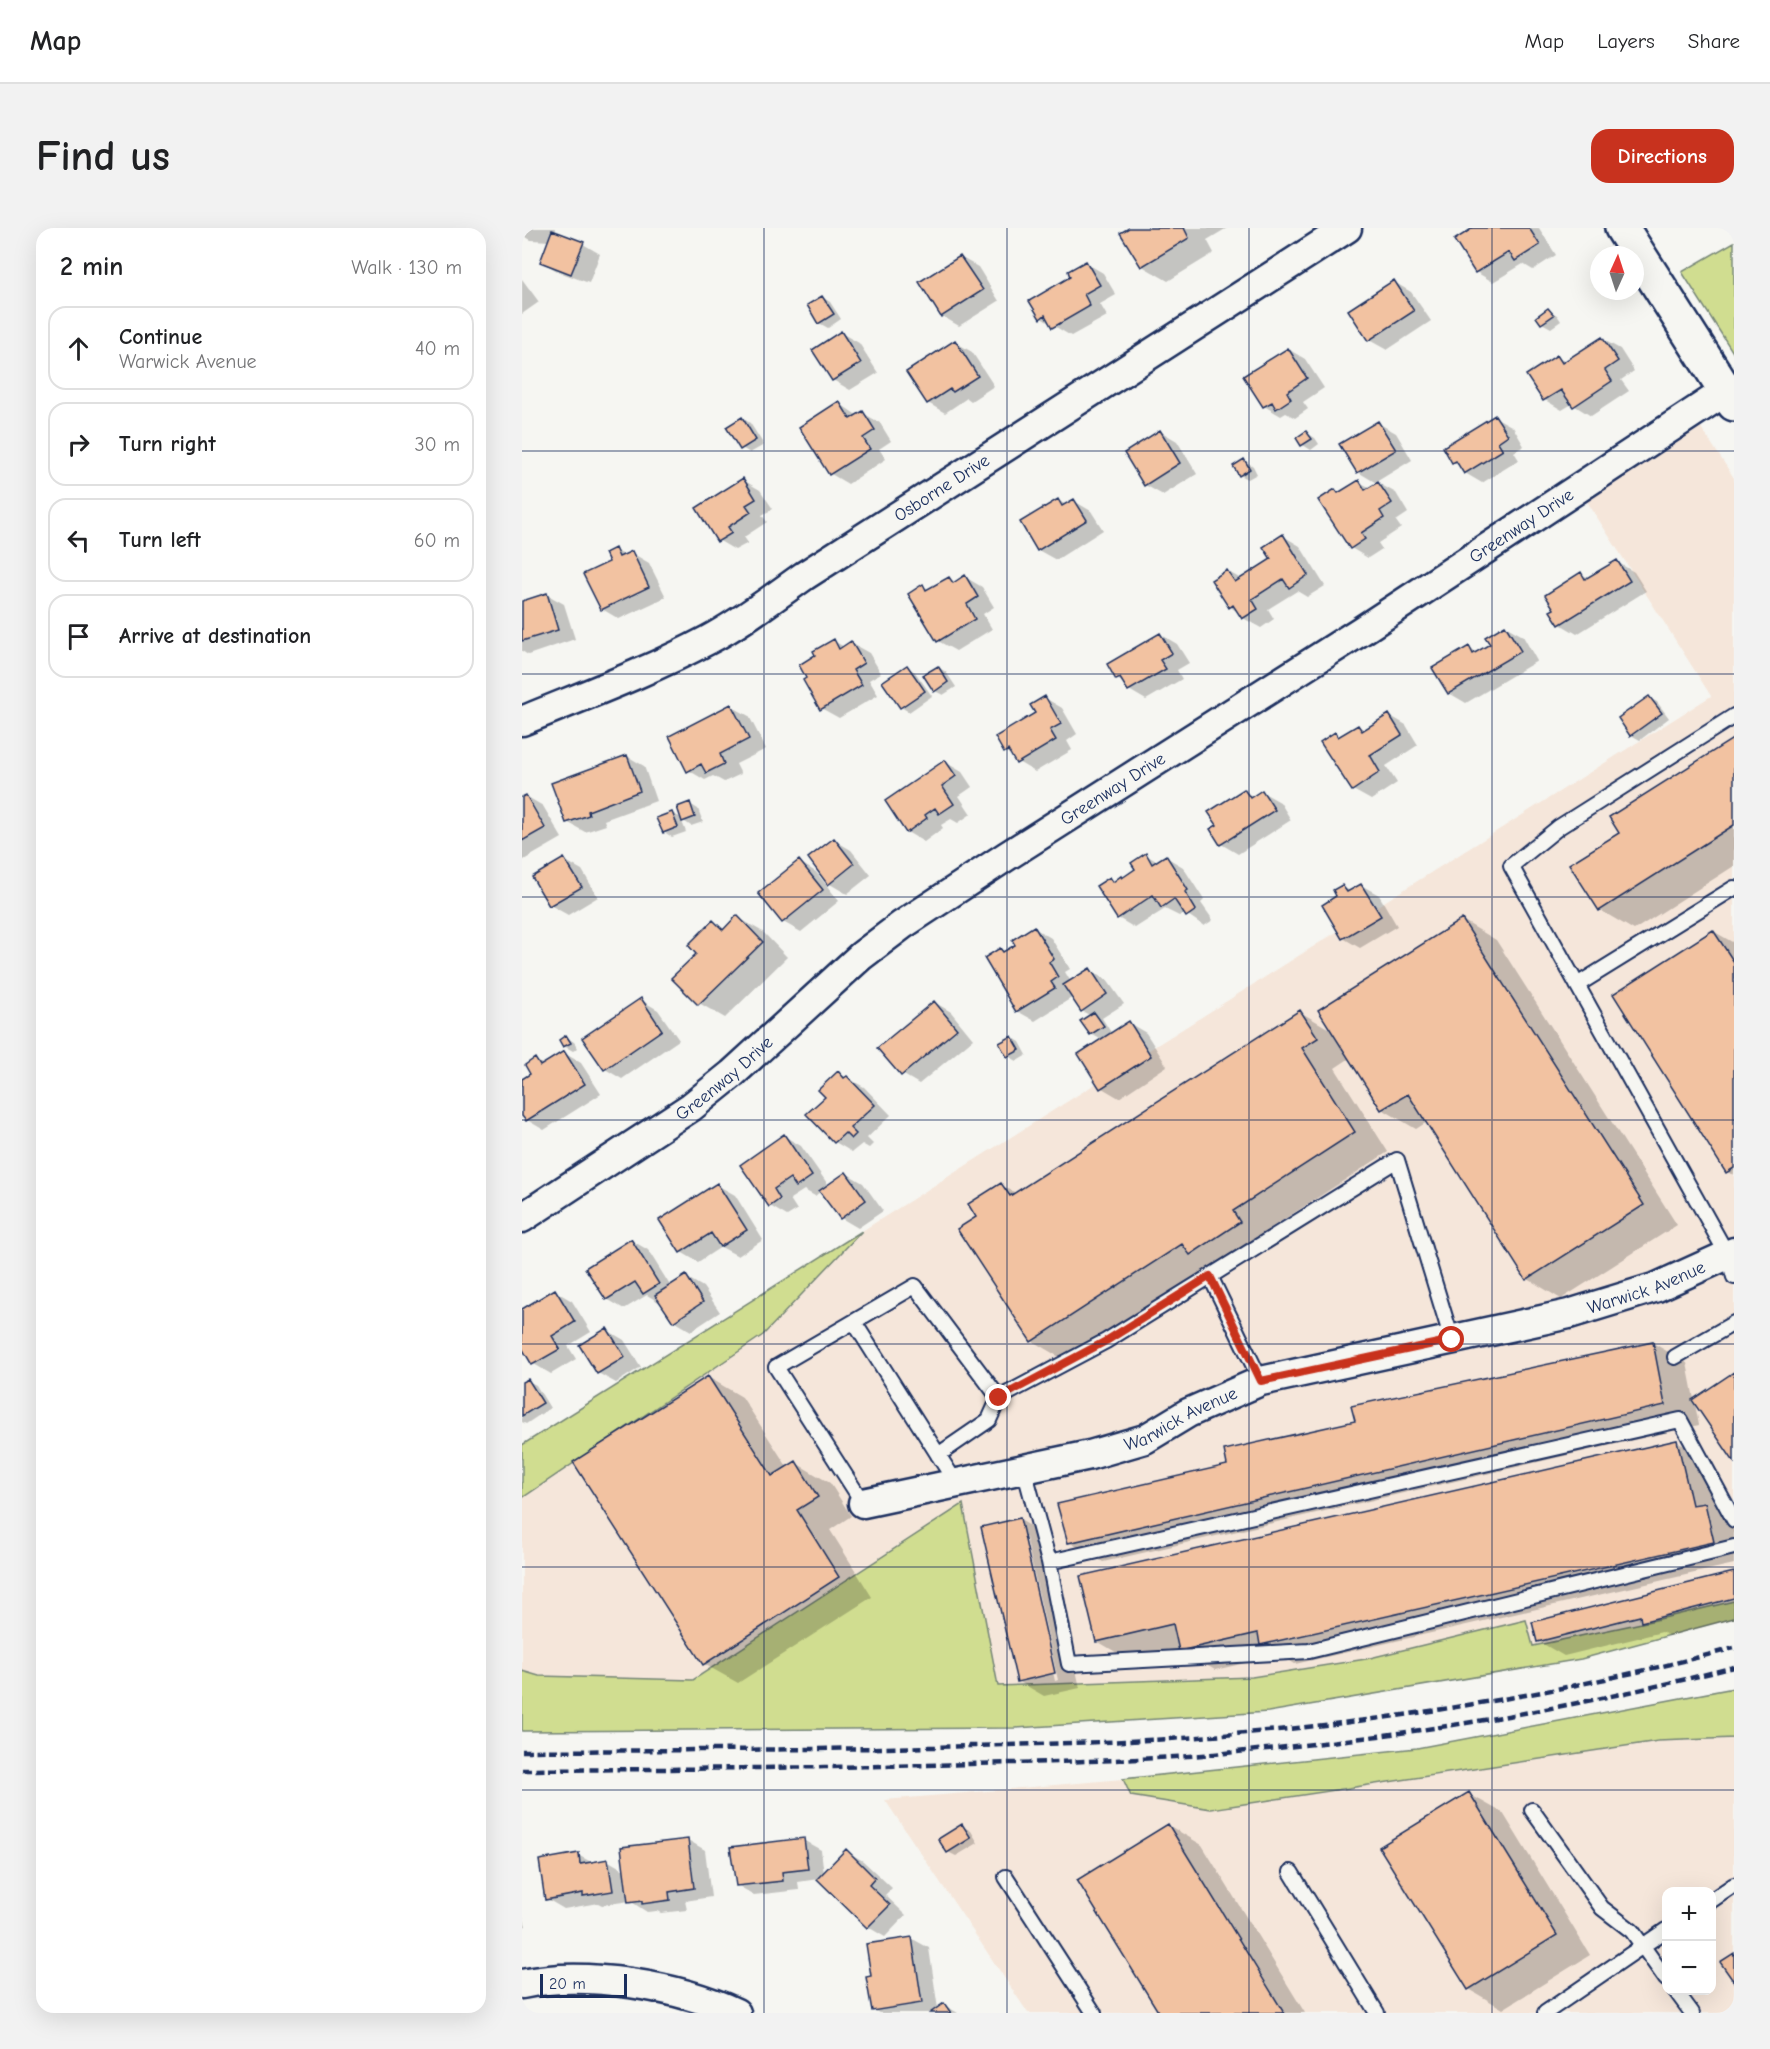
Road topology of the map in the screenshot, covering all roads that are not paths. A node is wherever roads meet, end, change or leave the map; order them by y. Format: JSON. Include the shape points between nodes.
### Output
{"nodes":[{"id":1,"x":1347,"y":228,"type":"edge"},
{"id":2,"x":1622,"y":228,"type":"edge"},
{"id":3,"x":1730,"y":397,"type":"edge"},
{"id":4,"x":1734,"y":716,"type":"edge"},
{"id":5,"x":522,"y":721,"type":"edge"},
{"id":6,"x":1734,"y":888,"type":"edge"},
{"id":7,"x":1577,"y":985,"type":"junction"},
{"id":8,"x":522,"y":1218,"type":"edge"},
{"id":9,"x":1732,"y":1262,"type":"edge"},
{"id":10,"x":1210,"y":1276,"type":"junction"},
{"id":11,"x":854,"y":1322,"type":"junction"},
{"id":12,"x":1734,"y":1323,"type":"edge"},
{"id":13,"x":1452,"y":1340,"type":"junction"},
{"id":14,"x":1675,"y":1357,"type":"dead end"},
{"id":15,"x":1261,"y":1381,"type":"junction"},
{"id":16,"x":999,"y":1398,"type":"junction"},
{"id":17,"x":938,"y":1455,"type":"junction"},
{"id":18,"x":1024,"y":1469,"type":"junction"},
{"id":19,"x":956,"y":1483,"type":"junction"},
{"id":20,"x":862,"y":1503,"type":"joint"},
{"id":21,"x":1734,"y":1520,"type":"edge"},
{"id":22,"x":1734,"y":1547,"type":"edge"},
{"id":23,"x":1049,"y":1563,"type":"junction"},
{"id":24,"x":1532,"y":1810,"type":"dead end"},
{"id":25,"x":1291,"y":1872,"type":"dead end"},
{"id":26,"x":1006,"y":1877,"type":"dead end"},
{"id":27,"x":1734,"y":1885,"type":"edge"},
{"id":28,"x":1716,"y":1897,"type":"edge"},
{"id":29,"x":1662,"y":1933,"type":"edge"},
{"id":30,"x":1643,"y":1947,"type":"junction"},
{"id":31,"x":1662,"y":1973,"type":"edge"},
{"id":32,"x":522,"y":1984,"type":"edge"},
{"id":33,"x":1679,"y":1995,"type":"edge"},
{"id":34,"x":736,"y":2013,"type":"edge"},
{"id":35,"x":1094,"y":2013,"type":"edge"},
{"id":36,"x":1377,"y":2013,"type":"edge"},
{"id":37,"x":1545,"y":2013,"type":"edge"},
{"id":38,"x":1692,"y":2013,"type":"edge"}],
"edges":[{"from":1,"to":5,"type":"street","name":"Osborne Drive","via":[[710,639],[654,667]]},
{"from":2,"to":3,"type":"main road"},
{"from":3,"to":8,"type":"street","name":"Greenway Drive","via":[[902,925],[861,956],[691,1107]]},
{"from":4,"to":7,"type":"lane","via":[[1559,827],[1511,866]]},
{"from":6,"to":7,"type":"lane"},
{"from":7,"to":9,"type":"lane"},
{"from":9,"to":13,"type":"street","name":"Warwick Avenue","via":[[1569,1314]]},
{"from":10,"to":13,"type":"lane","via":[[1397,1160]]},
{"from":10,"to":15,"type":"lane"},
{"from":10,"to":16,"type":"lane","via":[[1106,1341]]},
{"from":11,"to":16,"type":"lane","via":[[915,1286]]},
{"from":11,"to":17,"type":"lane"},
{"from":11,"to":20,"type":"lane","via":[[776,1367]]},
{"from":12,"to":14,"type":"lane"},
{"from":13,"to":15,"type":"street","name":"Warwick Avenue"},
{"from":15,"to":18,"type":"street","name":"Warwick Avenue","via":[[1188,1413],[1145,1439]]},
{"from":16,"to":17,"type":"lane","via":[[989,1420]]},
{"from":17,"to":19,"type":"lane"},
{"from":18,"to":19,"type":"street","name":"Warwick Avenue"},
{"from":18,"to":23,"type":"lane"},
{"from":19,"to":20,"type":"street","name":"Warwick Avenue"},
{"from":21,"to":23,"type":"lane","via":[[1680,1420]]},
{"from":22,"to":23,"type":"lane","via":[[1309,1651],[1069,1664]]},
{"from":24,"to":30,"type":"lane","via":[[1602,1908],[1632,1931]]},
{"from":25,"to":36,"type":"lane"},
{"from":26,"to":35,"type":"lane"},
{"from":27,"to":28,"type":"lane"},
{"from":29,"to":30,"type":"lane"},
{"from":30,"to":31,"type":"lane"},
{"from":30,"to":37,"type":"lane"},
{"from":32,"to":34,"type":"street","via":[[624,1981],[712,2002]]},
{"from":33,"to":38,"type":"lane"}]}
